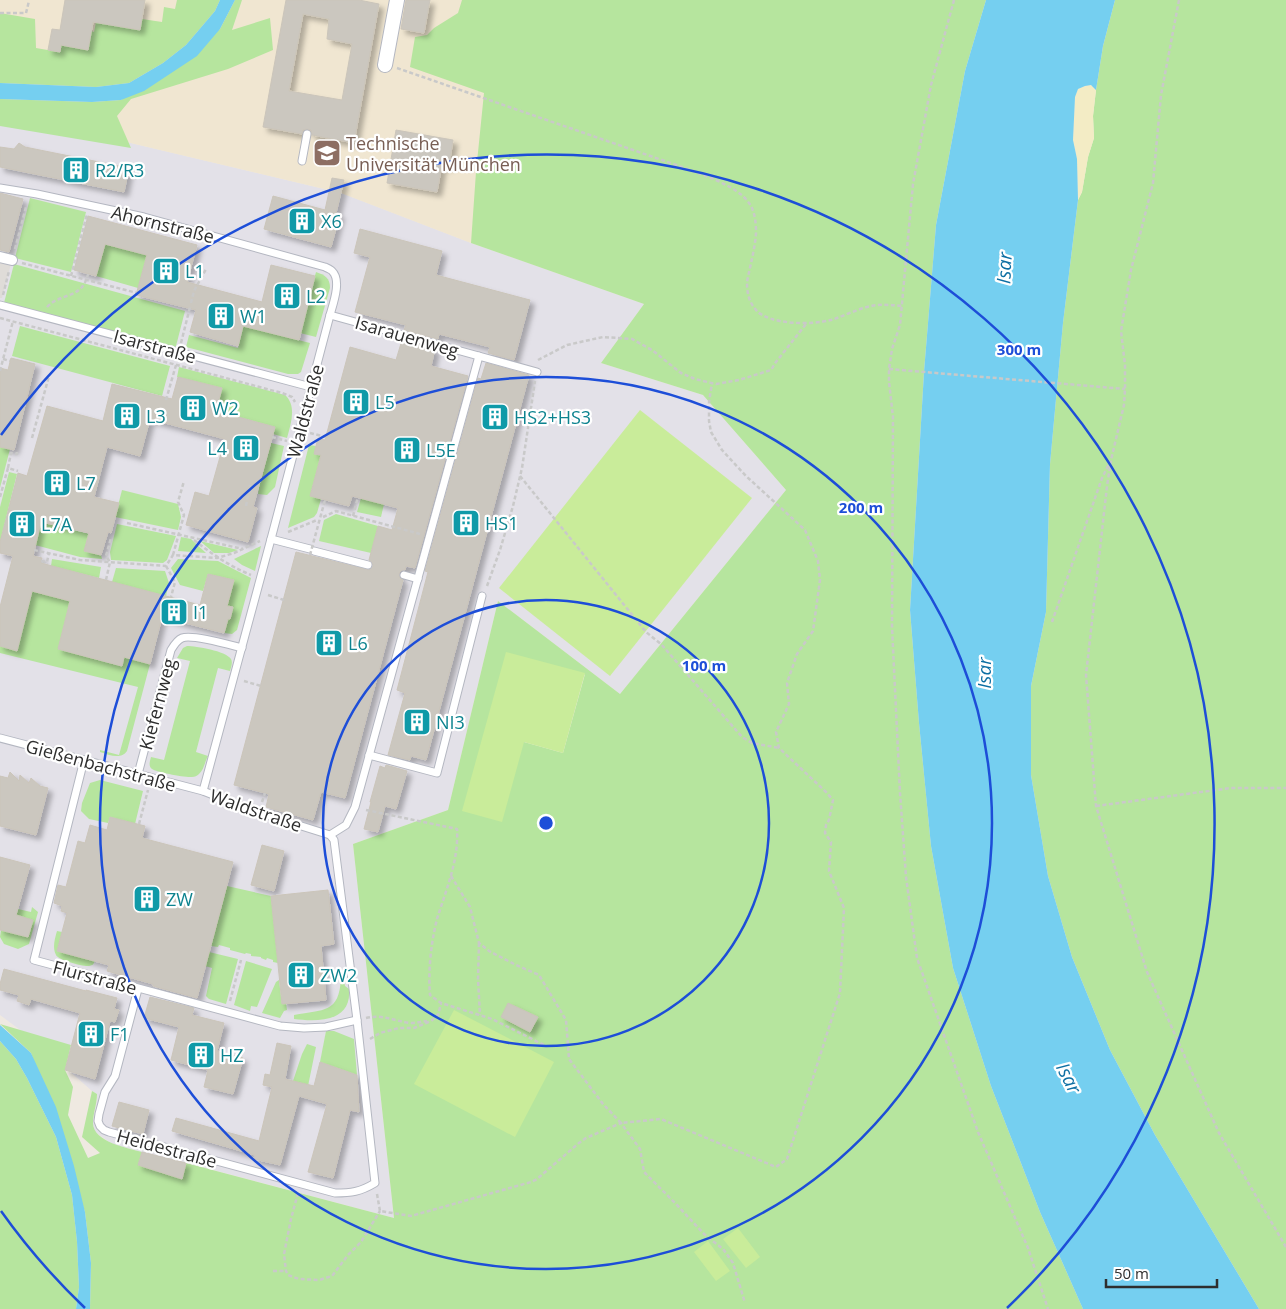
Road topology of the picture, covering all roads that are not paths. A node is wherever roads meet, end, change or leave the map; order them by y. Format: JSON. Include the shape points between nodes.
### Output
{"nodes":[{"id":1,"x":397,"y":0,"type":"edge"},
{"id":2,"x":385,"y":65,"type":"road end"},
{"id":3,"x":307,"y":134,"type":"dead end"},
{"id":4,"x":302,"y":161,"type":"dead end"},
{"id":5,"x":0,"y":188,"type":"edge"},
{"id":6,"x":0,"y":257,"type":"edge"},
{"id":7,"x":12,"y":260,"type":"road end"},
{"id":8,"x":325,"y":267,"type":"joint"},
{"id":9,"x":0,"y":304,"type":"edge"},
{"id":10,"x":330,"y":315,"type":"junction"},
{"id":11,"x":479,"y":356,"type":"junction"},
{"id":12,"x":537,"y":372,"type":"road end"},
{"id":13,"x":311,"y":388,"type":"junction"},
{"id":14,"x":269,"y":538,"type":"junction"},
{"id":15,"x":368,"y":565,"type":"dead end"},
{"id":16,"x":404,"y":575,"type":"dead end"},
{"id":17,"x":418,"y":579,"type":"junction"},
{"id":18,"x":482,"y":596,"type":"road end"},
{"id":19,"x":242,"y":648,"type":"junction"},
{"id":20,"x":0,"y":738,"type":"edge"},
{"id":21,"x":369,"y":755,"type":"junction"},
{"id":22,"x":84,"y":760,"type":"junction"},
{"id":23,"x":138,"y":774,"type":"junction"},
{"id":24,"x":203,"y":791,"type":"junction"},
{"id":25,"x":330,"y":835,"type":"junction"},
{"id":26,"x":138,"y":988,"type":"junction"},
{"id":27,"x":357,"y":1020,"type":"junction"}],
"edges":[{"from":1,"to":2,"type":"street"},
{"from":3,"to":4,"type":"lane"},
{"from":5,"to":8,"type":"lane","name":"Ahornstraße","via":[[144,217]]},
{"from":6,"to":7,"type":"street"},
{"from":8,"to":10,"type":"lane","name":"Isarauenweg","via":[[336,278]]},
{"from":9,"to":13,"type":"lane","name":"Isarstraße"},
{"from":10,"to":11,"type":"lane","name":"Isarauenweg"},
{"from":10,"to":13,"type":"lane","name":"Waldstraße"},
{"from":11,"to":12,"type":"lane","name":"Isarauenweg"},
{"from":11,"to":17,"type":"lane"},
{"from":13,"to":14,"type":"lane","name":"Waldstraße"},
{"from":14,"to":15,"type":"lane"},
{"from":14,"to":19,"type":"lane","name":"Waldstraße"},
{"from":16,"to":17,"type":"lane"},
{"from":17,"to":21,"type":"lane"},
{"from":18,"to":21,"type":"lane","via":[[437,773]]},
{"from":19,"to":23,"type":"lane","name":"Kiefernweg","via":[[192,638],[176,642],[171,650]]},
{"from":19,"to":24,"type":"lane","name":"Waldstraße"},
{"from":20,"to":22,"type":"lane","name":"Gießenbachstraße"},
{"from":21,"to":25,"type":"lane","via":[[355,807],[346,825]]},
{"from":22,"to":23,"type":"lane","name":"Gießenbachstraße"},
{"from":22,"to":26,"type":"lane","name":"Flurstraße","via":[[34,960]]},
{"from":23,"to":24,"type":"lane","name":"Gießenbachstraße"},
{"from":24,"to":25,"type":"lane","name":"Waldstraße"},
{"from":25,"to":27,"type":"lane","via":[[334,840]]},
{"from":26,"to":27,"type":"lane","name":"Flurstraße","via":[[280,1026],[326,1027]]},
{"from":26,"to":27,"type":"lane","name":"Heidestraße","via":[[115,1076],[105,1092],[99,1114],[100,1126],[109,1132],[335,1193],[363,1190],[375,1183]]}]}
